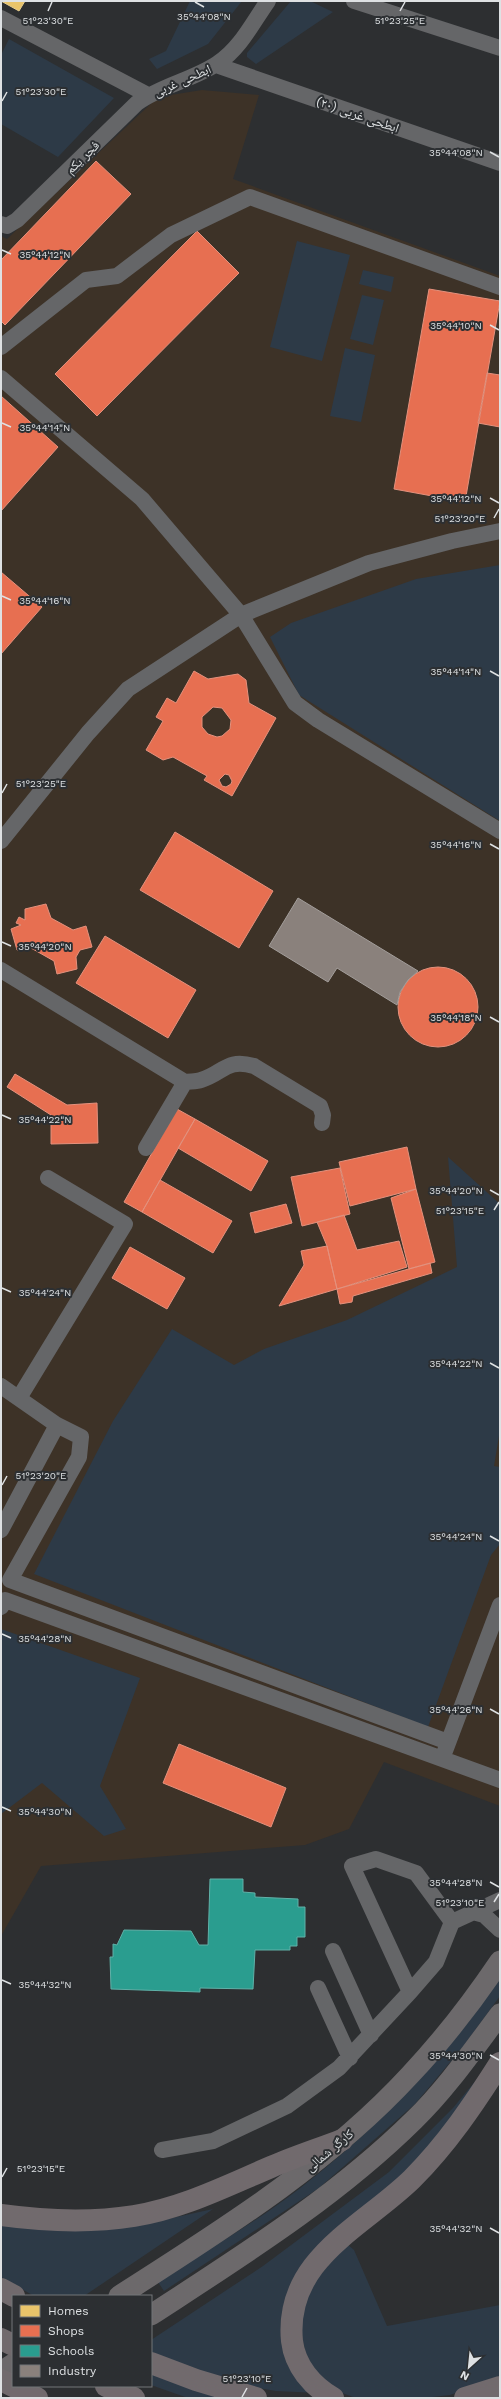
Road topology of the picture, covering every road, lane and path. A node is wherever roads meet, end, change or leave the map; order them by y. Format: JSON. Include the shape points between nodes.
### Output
{"nodes":[{"id":1,"x":268,"y":1,"type":"edge"},
{"id":2,"x":354,"y":1,"type":"edge"},
{"id":3,"x":1,"y":18,"type":"edge"},
{"id":4,"x":500,"y":48,"type":"edge"},
{"id":5,"x":216,"y":65,"type":"junction"},
{"id":6,"x":148,"y":95,"type":"junction"},
{"id":7,"x":500,"y":163,"type":"edge"},
{"id":8,"x":1,"y":224,"type":"edge"},
{"id":9,"x":500,"y":287,"type":"edge"},
{"id":10,"x":1,"y":348,"type":"edge"},
{"id":11,"x":1,"y":378,"type":"edge"},
{"id":12,"x":500,"y":531,"type":"edge"},
{"id":13,"x":241,"y":615,"type":"junction"},
{"id":14,"x":500,"y":831,"type":"edge"},
{"id":15,"x":1,"y":841,"type":"edge"},
{"id":16,"x":1,"y":970,"type":"edge"},
{"id":17,"x":185,"y":1082,"type":"junction"},
{"id":18,"x":322,"y":1123,"type":"dead end"},
{"id":19,"x":146,"y":1148,"type":"dead end"},
{"id":20,"x":48,"y":1178,"type":"dead end"},
{"id":21,"x":1,"y":1386,"type":"edge"},
{"id":22,"x":19,"y":1398,"type":"junction"},
{"id":23,"x":57,"y":1425,"type":"junction"},
{"id":24,"x":1,"y":1530,"type":"edge"},
{"id":25,"x":6,"y":1574,"type":"edge"},
{"id":26,"x":2,"y":1603,"type":"edge"},
{"id":27,"x":500,"y":1605,"type":"edge"},
{"id":28,"x":236,"y":1664,"type":"junction"},
{"id":29,"x":230,"y":1682,"type":"junction"},
{"id":30,"x":448,"y":1742,"type":"junction"},
{"id":31,"x":442,"y":1758,"type":"junction"},
{"id":32,"x":500,"y":1780,"type":"edge"},
{"id":33,"x":500,"y":1900,"type":"edge"},
{"id":34,"x":473,"y":1912,"type":"junction"},
{"id":35,"x":452,"y":1922,"type":"junction"},
{"id":36,"x":500,"y":1930,"type":"edge"},
{"id":37,"x":333,"y":1951,"type":"dead end"},
{"id":38,"x":500,"y":1961,"type":"edge"},
{"id":39,"x":318,"y":1988,"type":"dead end"},
{"id":40,"x":410,"y":1992,"type":"junction"},
{"id":41,"x":500,"y":2014,"type":"edge"},
{"id":42,"x":371,"y":2035,"type":"junction"},
{"id":43,"x":350,"y":2058,"type":"junction"},
{"id":44,"x":500,"y":2063,"type":"edge"},
{"id":45,"x":342,"y":2140,"type":"junction"},
{"id":46,"x":162,"y":2150,"type":"dead end"},
{"id":47,"x":1,"y":2215,"type":"edge"},
{"id":48,"x":1,"y":2289,"type":"edge"},
{"id":49,"x":125,"y":2293,"type":"edge"},
{"id":50,"x":12,"y":2295,"type":"edge"},
{"id":51,"x":157,"y":2310,"type":"edge"},
{"id":52,"x":1,"y":2339,"type":"edge"},
{"id":53,"x":12,"y":2344,"type":"edge"},
{"id":54,"x":152,"y":2363,"type":"edge"},
{"id":55,"x":12,"y":2365,"type":"edge"},
{"id":56,"x":1,"y":2372,"type":"edge"},
{"id":57,"x":1,"y":2380,"type":"edge"},
{"id":58,"x":12,"y":2386,"type":"edge"},
{"id":59,"x":15,"y":2387,"type":"edge"},
{"id":60,"x":39,"y":2387,"type":"edge"},
{"id":61,"x":108,"y":2387,"type":"edge"},
{"id":62,"x":500,"y":2387,"type":"edge"},
{"id":63,"x":22,"y":2398,"type":"edge"},
{"id":64,"x":37,"y":2398,"type":"edge"},
{"id":65,"x":134,"y":2398,"type":"edge"},
{"id":66,"x":256,"y":2398,"type":"edge"},
{"id":67,"x":333,"y":2398,"type":"edge"},
{"id":68,"x":465,"y":2398,"type":"edge"}],
"edges":[{"from":1,"to":5,"type":"street","via":[[232,53]]},
{"from":2,"to":4,"type":"street"},
{"from":3,"to":6,"type":"street"},
{"from":5,"to":6,"type":"street","name":"ابطحی غربی"},
{"from":5,"to":7,"type":"street","name":"ابطحی غربی (۲۰)"},
{"from":6,"to":8,"type":"street","name":"فجر یکم","via":[[17,220],[10,225]]},
{"from":9,"to":10,"type":"street","via":[[250,197],[171,235],[117,276],[86,280]]},
{"from":11,"to":13,"type":"street","via":[[142,499]]},
{"from":12,"to":13,"type":"street","via":[[369,563]]},
{"from":13,"to":14,"type":"street","via":[[295,702],[318,720]]},
{"from":13,"to":15,"type":"street","via":[[128,689],[88,733]]},
{"from":16,"to":17,"type":"street"},
{"from":17,"to":18,"type":"street","via":[[201,1080],[230,1064],[254,1066],[320,1106]]},
{"from":17,"to":19,"type":"street"},
{"from":20,"to":22,"type":"street","via":[[125,1224]]},
{"from":21,"to":22,"type":"street"},
{"from":22,"to":23,"type":"street"},
{"from":23,"to":24,"type":"street"},
{"from":23,"to":25,"type":"street","via":[[81,1437],[79,1457]]},
{"from":25,"to":26,"type":"street","via":[[10,1591]]},
{"from":25,"to":28,"type":"street"},
{"from":26,"to":29,"type":"street"},
{"from":27,"to":30,"type":"street"},
{"from":28,"to":29,"type":"street"},
{"from":28,"to":30,"type":"street"},
{"from":29,"to":31,"type":"street"},
{"from":30,"to":31,"type":"street"},
{"from":31,"to":32,"type":"street"},
{"from":33,"to":34,"type":"street"},
{"from":34,"to":35,"type":"street"},
{"from":34,"to":36,"type":"street","via":[[484,1915]]},
{"from":35,"to":40,"type":"street","via":[[436,1962]]},
{"from":35,"to":40,"type":"street","via":[[416,1873],[376,1859],[352,1866]]},
{"from":37,"to":42,"type":"street"},
{"from":38,"to":45,"type":"main road","name":"کارگر شمالی","via":[[476,1996],[410,2076]]},
{"from":39,"to":43,"type":"street"},
{"from":40,"to":42,"type":"street"},
{"from":41,"to":51,"type":"main road","via":[[415,2119],[370,2162],[299,2217]]},
{"from":42,"to":43,"type":"street"},
{"from":43,"to":46,"type":"street","via":[[287,2106],[213,2141]]},
{"from":44,"to":67,"type":"highway","via":[[441,2148],[411,2180],[321,2256],[298,2292],[291,2326],[297,2362],[309,2379]]},
{"from":45,"to":47,"type":"highway","via":[[272,2166],[206,2196],[136,2216],[76,2221],[36,2220]]},
{"from":45,"to":49,"type":"main road","name":"کارگر شمالی","via":[[266,2199]]},
{"from":48,"to":50,"type":"highway"},
{"from":52,"to":53,"type":"highway"},
{"from":54,"to":66,"type":"highway"},
{"from":55,"to":56,"type":"main road"},
{"from":57,"to":58,"type":"highway"},
{"from":59,"to":64,"type":"highway"},
{"from":60,"to":63,"type":"main road"},
{"from":61,"to":65,"type":"highway"},
{"from":62,"to":68,"type":"highway"}]}
